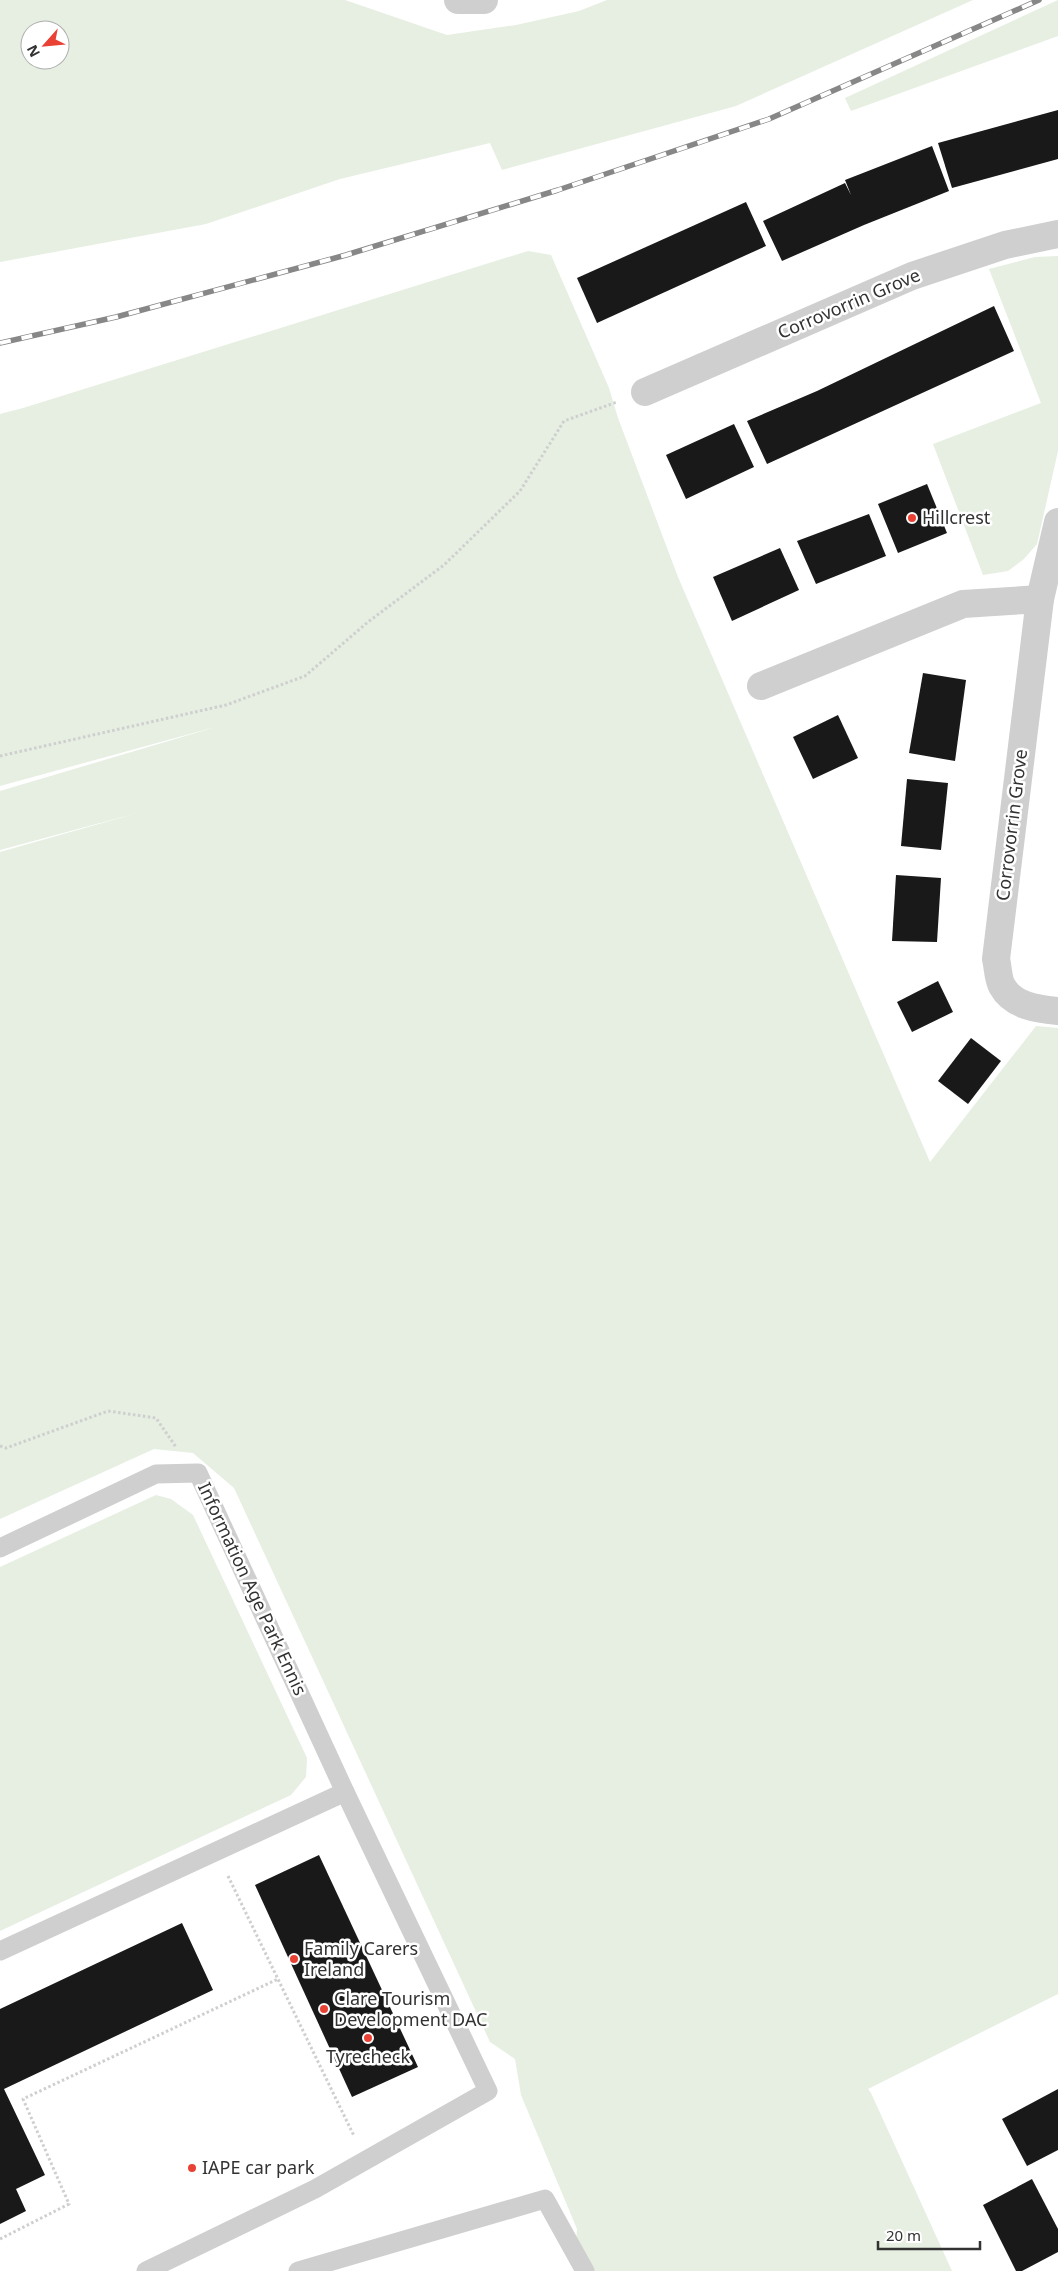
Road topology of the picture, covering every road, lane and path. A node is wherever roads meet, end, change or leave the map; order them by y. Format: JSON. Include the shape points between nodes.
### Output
{"nodes":[{"id":1,"x":458,"y":0,"type":"edge"},
{"id":2,"x":484,"y":0,"type":"edge"},
{"id":3,"x":1058,"y":234,"type":"edge"},
{"id":4,"x":645,"y":392,"type":"joint"},
{"id":5,"x":1058,"y":522,"type":"edge"},
{"id":6,"x":1040,"y":599,"type":"junction"},
{"id":7,"x":761,"y":686,"type":"dead end"},
{"id":8,"x":0,"y":756,"type":"edge"},
{"id":9,"x":1058,"y":1011,"type":"edge"},
{"id":10,"x":0,"y":1446,"type":"edge"},
{"id":11,"x":156,"y":1474,"type":"junction"},
{"id":12,"x":0,"y":1548,"type":"edge"},
{"id":13,"x":345,"y":1792,"type":"junction"},
{"id":14,"x":216,"y":1851,"type":"junction"},
{"id":15,"x":0,"y":1951,"type":"edge"},
{"id":16,"x":278,"y":1979,"type":"junction"},
{"id":17,"x":366,"y":2160,"type":"junction"},
{"id":18,"x":0,"y":2239,"type":"edge"},
{"id":19,"x":146,"y":2271,"type":"edge"},
{"id":20,"x":298,"y":2271,"type":"edge"},
{"id":21,"x":585,"y":2271,"type":"edge"}],
"edges":[{"from":1,"to":2,"type":"street"},
{"from":3,"to":4,"type":"street","name":"Corrovorrin Grove","via":[[1005,245],[912,276]]},
{"from":4,"to":8,"type":"path","via":[[564,421],[520,491],[444,566],[368,622],[305,676],[226,706]]},
{"from":5,"to":6,"type":"street","name":"Corrovorrin Grove"},
{"from":6,"to":7,"type":"street","via":[[963,604]]},
{"from":6,"to":9,"type":"street","name":"Corrovorrin Grove","via":[[996,959],[1001,985],[1014,1000],[1039,1009]]},
{"from":10,"to":11,"type":"path","via":[[6,1448],[108,1411],[156,1418],[182,1456]]},
{"from":11,"to":12,"type":"lane","name":"Information Age Park Ennis"},
{"from":11,"to":13,"type":"lane","name":"Information Age Park Ennis","via":[[198,1473]]},
{"from":13,"to":14,"type":"lane"},
{"from":13,"to":17,"type":"lane","name":"Information Age Park Ennis","via":[[488,2091]]},
{"from":14,"to":15,"type":"lane"},
{"from":14,"to":16,"type":"path"},
{"from":16,"to":17,"type":"path"},
{"from":16,"to":18,"type":"path","via":[[23,2099],[69,2204]]},
{"from":17,"to":19,"type":"lane","name":"Information Age Park Ennis","via":[[315,2189]]},
{"from":20,"to":21,"type":"lane","via":[[545,2199]]}]}
